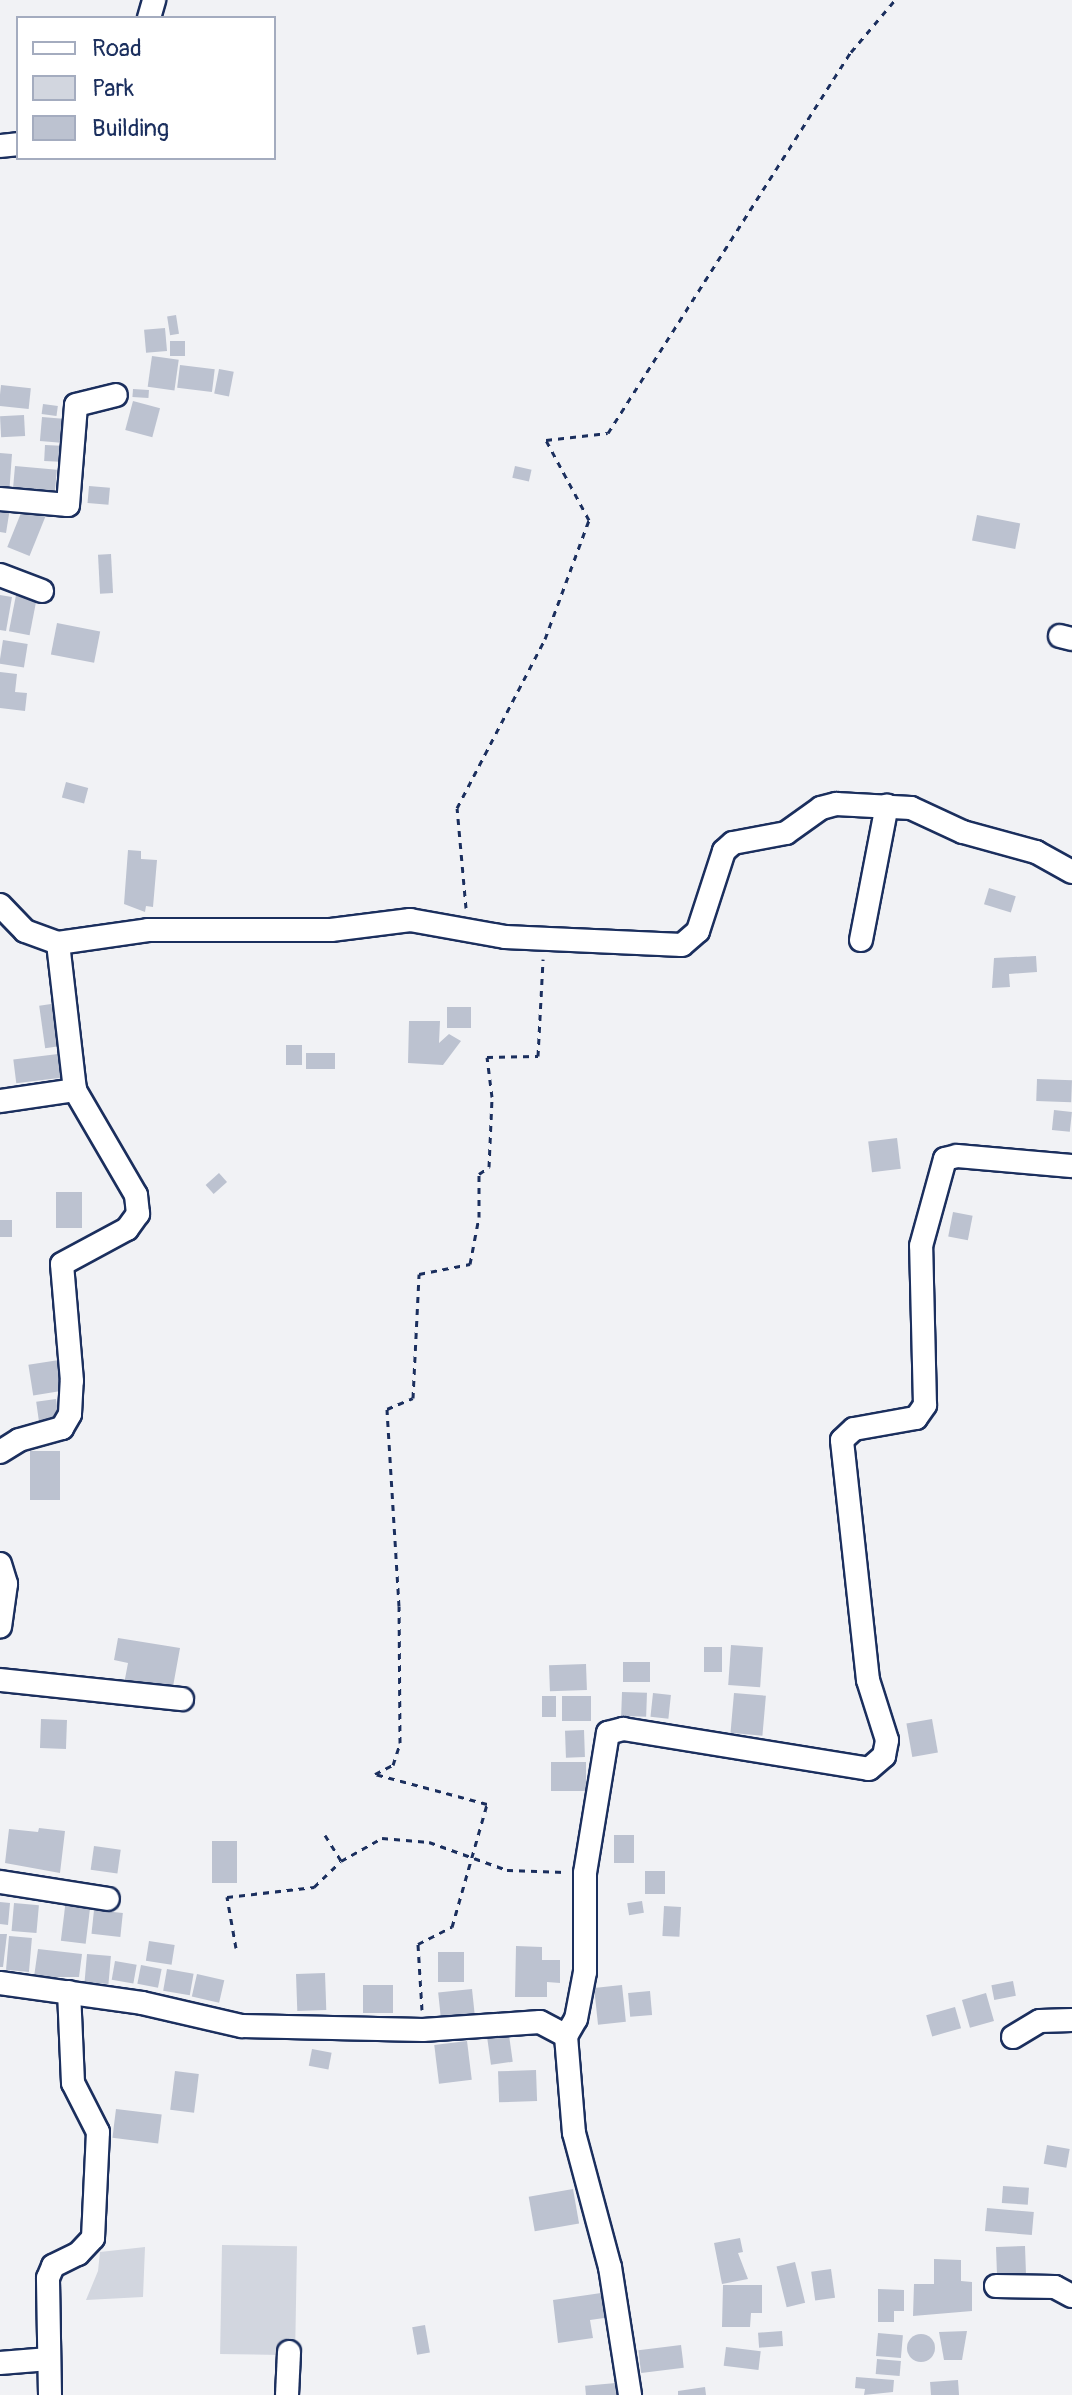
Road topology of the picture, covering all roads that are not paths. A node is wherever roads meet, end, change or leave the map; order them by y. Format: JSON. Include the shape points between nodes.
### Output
{"nodes":[{"id":1,"x":116,"y":395,"type":"dead end"},
{"id":2,"x":0,"y":499,"type":"edge"},
{"id":3,"x":0,"y":575,"type":"edge"},
{"id":4,"x":42,"y":591,"type":"dead end"},
{"id":5,"x":887,"y":805,"type":"junction"},
{"id":6,"x":1072,"y":872,"type":"edge"},
{"id":7,"x":0,"y":905,"type":"edge"},
{"id":8,"x":861,"y":940,"type":"dead end"},
{"id":9,"x":58,"y":943,"type":"junction"},
{"id":10,"x":75,"y":1090,"type":"junction"},
{"id":11,"x":0,"y":1101,"type":"edge"},
{"id":12,"x":1072,"y":1166,"type":"edge"},
{"id":13,"x":0,"y":1452,"type":"edge"},
{"id":14,"x":0,"y":1564,"type":"edge"},
{"id":15,"x":0,"y":1627,"type":"edge"},
{"id":16,"x":0,"y":1680,"type":"edge"},
{"id":17,"x":182,"y":1699,"type":"dead end"},
{"id":18,"x":0,"y":1882,"type":"edge"},
{"id":19,"x":108,"y":1899,"type":"dead end"},
{"id":20,"x":0,"y":1983,"type":"edge"},
{"id":21,"x":69,"y":1992,"type":"junction"},
{"id":22,"x":1072,"y":2020,"type":"edge"},
{"id":23,"x":566,"y":2036,"type":"junction"},
{"id":24,"x":1013,"y":2037,"type":"dead end"},
{"id":25,"x":996,"y":2286,"type":"dead end"},
{"id":26,"x":1072,"y":2296,"type":"edge"},
{"id":27,"x":289,"y":2352,"type":"dead end"},
{"id":28,"x":49,"y":2359,"type":"junction"},
{"id":29,"x":0,"y":2363,"type":"edge"},
{"id":30,"x":50,"y":2395,"type":"edge"},
{"id":31,"x":287,"y":2395,"type":"edge"},
{"id":32,"x":630,"y":2395,"type":"edge"}],
"edges":[{"from":1,"to":2,"type":"street","via":[[76,405],[68,505]]},
{"from":3,"to":4,"type":"street"},
{"from":5,"to":6,"type":"street","via":[[911,808],[963,832],[1036,852]]},
{"from":5,"to":8,"type":"street"},
{"from":5,"to":9,"type":"street","via":[[821,808],[786,833],[733,843],[724,851],[698,931],[682,945],[543,939],[410,920],[331,930],[180,928]]},
{"from":7,"to":9,"type":"street","via":[[25,931]]},
{"from":9,"to":10,"type":"street"},
{"from":10,"to":11,"type":"street"},
{"from":10,"to":13,"type":"street","via":[[136,1195],[138,1214],[127,1229],[62,1264],[72,1381],[70,1414],[62,1428],[19,1440]]},
{"from":12,"to":23,"type":"street","via":[[945,1159],[921,1246],[925,1405],[916,1418],[854,1429],[842,1440],[868,1680],[887,1740],[884,1756],[869,1769],[623,1729],[608,1733],[585,1873],[585,1972],[576,2019]]},
{"from":14,"to":15,"type":"street","via":[[6,1584]]},
{"from":16,"to":17,"type":"street"},
{"from":18,"to":19,"type":"street"},
{"from":20,"to":21,"type":"street"},
{"from":21,"to":23,"type":"street","via":[[242,2026],[423,2030],[540,2022]]},
{"from":21,"to":28,"type":"street","via":[[73,2083],[98,2132],[93,2238],[78,2254],[53,2266]]},
{"from":22,"to":24,"type":"street","via":[[1040,2021]]},
{"from":23,"to":32,"type":"street","via":[[574,2133],[610,2267]]},
{"from":25,"to":26,"type":"street","via":[[1055,2287]]},
{"from":27,"to":31,"type":"street"},
{"from":28,"to":29,"type":"street"},
{"from":28,"to":30,"type":"street"}]}
